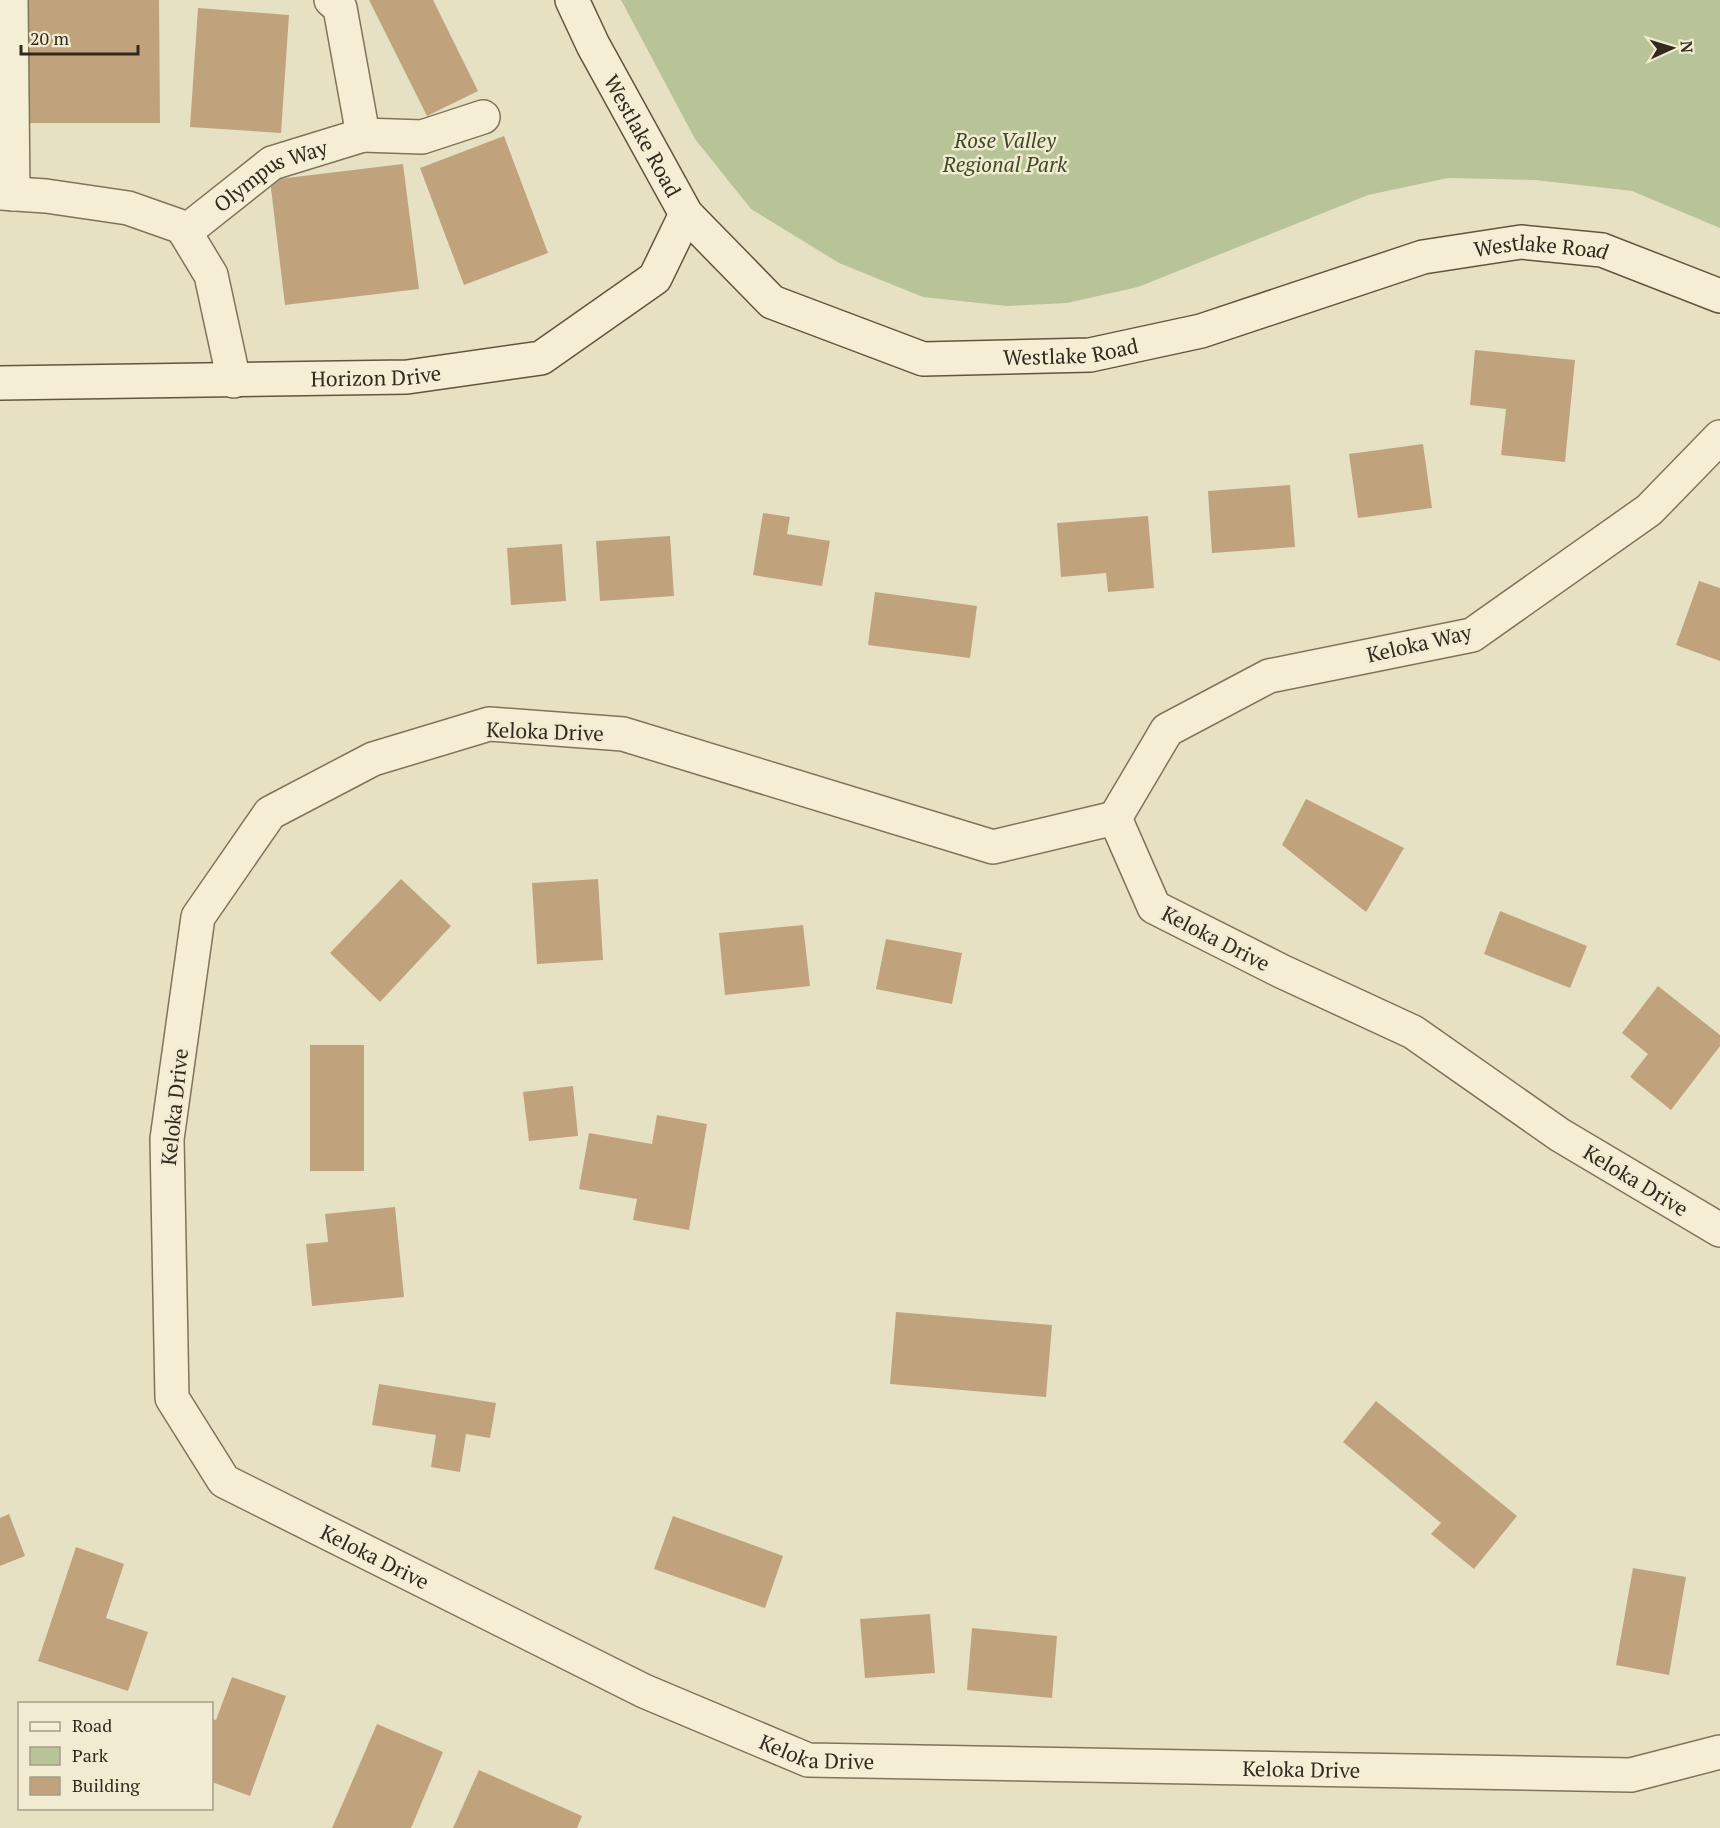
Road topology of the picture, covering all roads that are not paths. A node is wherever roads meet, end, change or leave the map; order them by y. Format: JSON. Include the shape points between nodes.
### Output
{"nodes":[{"id":1,"x":11,"y":0,"type":"edge"},
{"id":2,"x":331,"y":0,"type":"edge"},
{"id":3,"x":572,"y":0,"type":"edge"},
{"id":4,"x":483,"y":117,"type":"dead end"},
{"id":5,"x":363,"y":135,"type":"junction"},
{"id":6,"x":7,"y":193,"type":"edge"},
{"id":7,"x":686,"y":214,"type":"junction"},
{"id":8,"x":185,"y":232,"type":"junction"},
{"id":9,"x":1720,"y":296,"type":"edge"},
{"id":10,"x":234,"y":381,"type":"junction"},
{"id":11,"x":0,"y":383,"type":"edge"},
{"id":12,"x":1720,"y":437,"type":"edge"},
{"id":13,"x":1115,"y":818,"type":"junction"},
{"id":14,"x":1720,"y":1230,"type":"edge"},
{"id":15,"x":1720,"y":1752,"type":"edge"}],
"edges":[{"from":1,"to":6,"type":"street"},
{"from":2,"to":5,"type":"street","via":[[340,8]]},
{"from":3,"to":7,"type":"street","name":"Westlake Road"},
{"from":4,"to":5,"type":"street","name":"Olympus Way","via":[[422,137]]},
{"from":5,"to":8,"type":"street","name":"Olympus Way","via":[[272,163]]},
{"from":6,"to":8,"type":"street","via":[[128,208],[182,227]]},
{"from":7,"to":9,"type":"street","name":"Westlake Road","via":[[772,302],[923,359],[1090,355],[1201,331],[1423,257],[1521,242],[1602,250]]},
{"from":7,"to":10,"type":"street","name":"Horizon Drive","via":[[655,278],[541,358],[407,377]]},
{"from":8,"to":10,"type":"street","via":[[211,275]]},
{"from":10,"to":11,"type":"street","name":"Horizon Drive"},
{"from":12,"to":13,"type":"street","name":"Keloka Way","via":[[1649,510],[1472,635],[1269,676],[1167,730]]},
{"from":13,"to":14,"type":"street","name":"Keloka Drive","via":[[1154,907],[1281,972],[1413,1032],[1560,1135]]},
{"from":13,"to":15,"type":"street","name":"Keloka Drive","via":[[993,847],[623,734],[489,724],[373,759],[270,813],[198,917],[167,1139],[172,1398],[224,1481],[644,1691],[808,1760],[1631,1775]]}]}
